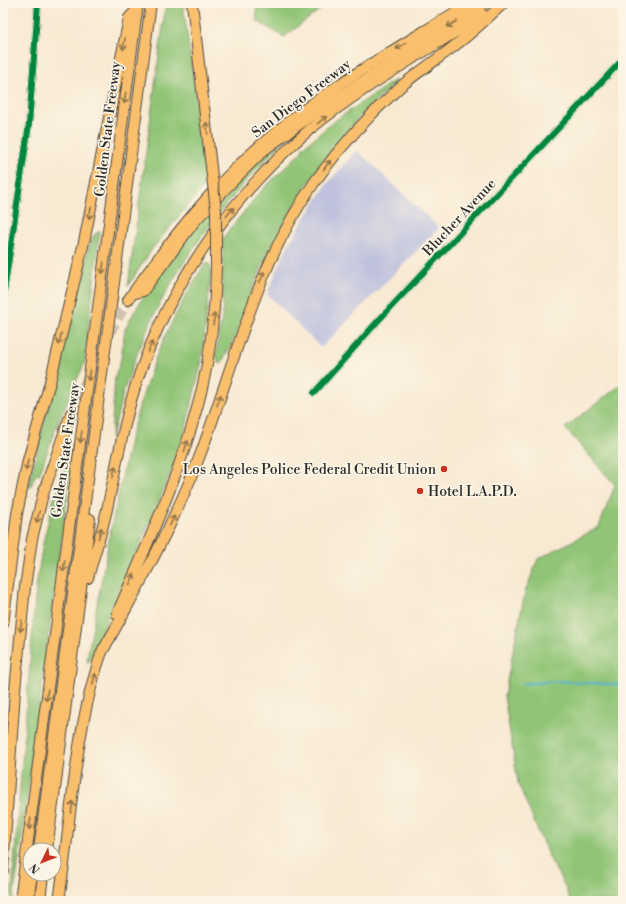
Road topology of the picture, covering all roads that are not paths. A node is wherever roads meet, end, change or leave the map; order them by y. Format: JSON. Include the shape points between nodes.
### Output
{"nodes":[{"id":1,"x":38,"y":3,"type":"edge"},
{"id":2,"x":151,"y":3,"type":"edge"},
{"id":3,"x":158,"y":3,"type":"edge"},
{"id":4,"x":192,"y":3,"type":"edge"},
{"id":5,"x":470,"y":3,"type":"edge"},
{"id":6,"x":485,"y":3,"type":"edge"},
{"id":7,"x":503,"y":3,"type":"edge"},
{"id":8,"x":140,"y":5,"type":"edge"},
{"id":9,"x":623,"y":59,"type":"edge"},
{"id":10,"x":3,"y":298,"type":"edge"},
{"id":11,"x":314,"y":393,"type":"dead end"},
{"id":12,"x":86,"y":398,"type":"junction"},
{"id":13,"x":71,"y":413,"type":"tunnel mouth"},
{"id":14,"x":78,"y":611,"type":"junction"},
{"id":15,"x":3,"y":624,"type":"edge"},
{"id":16,"x":101,"y":654,"type":"junction"},
{"id":17,"x":36,"y":842,"type":"edge"},
{"id":18,"x":41,"y":842,"type":"edge"},
{"id":19,"x":48,"y":842,"type":"edge"},
{"id":20,"x":3,"y":870,"type":"edge"},
{"id":21,"x":31,"y":882,"type":"edge"},
{"id":22,"x":35,"y":882,"type":"edge"},
{"id":23,"x":42,"y":882,"type":"edge"},
{"id":24,"x":20,"y":901,"type":"edge"},
{"id":25,"x":28,"y":901,"type":"edge"},
{"id":26,"x":33,"y":901,"type":"edge"},
{"id":27,"x":40,"y":901,"type":"edge"},
{"id":28,"x":59,"y":901,"type":"edge"}],
"edges":[{"from":1,"to":10,"type":"street","via":[[29,124]]},
{"from":2,"to":18,"type":"highway"},
{"from":3,"to":14,"type":"highway"},
{"from":16,"to":4,"type":"highway","one_way":true,"bridge":true,"via":[[186,448],[198,407],[210,348],[215,311],[216,211]]},
{"from":5,"to":6,"type":"highway","name":"San Diego Freeway","via":[[351,77],[263,142],[203,201],[130,297],[143,291],[195,222],[264,150],[323,107]]},
{"from":14,"to":7,"type":"highway","one_way":true,"via":[[107,510],[122,430],[139,374],[171,302],[207,242],[226,216],[266,171],[309,131],[347,102]]},
{"from":16,"to":7,"type":"highway","one_way":true,"via":[[155,556],[185,492],[258,288],[278,242],[302,200],[343,144],[380,106]]},
{"from":8,"to":12,"type":"highway","name":"Golden State Freeway","one_way":true,"via":[[130,59]]},
{"from":8,"to":15,"type":"highway","one_way":true,"via":[[129,18],[84,242],[28,460],[17,514]]},
{"from":9,"to":11,"type":"street","name":"Blucher Avenue"},
{"from":12,"to":17,"type":"highway","via":[[92,412]]},
{"from":12,"to":24,"type":"highway","name":"Golden State Freeway","one_way":true},
{"from":13,"to":20,"type":"highway","one_way":true,"via":[[43,494],[32,539],[16,683]]},
{"from":14,"to":19,"type":"highway"},
{"from":28,"to":16,"type":"highway","one_way":true,"via":[[83,728]]},
{"from":21,"to":25,"type":"highway"},
{"from":22,"to":26,"type":"highway"},
{"from":23,"to":27,"type":"highway"}]}
